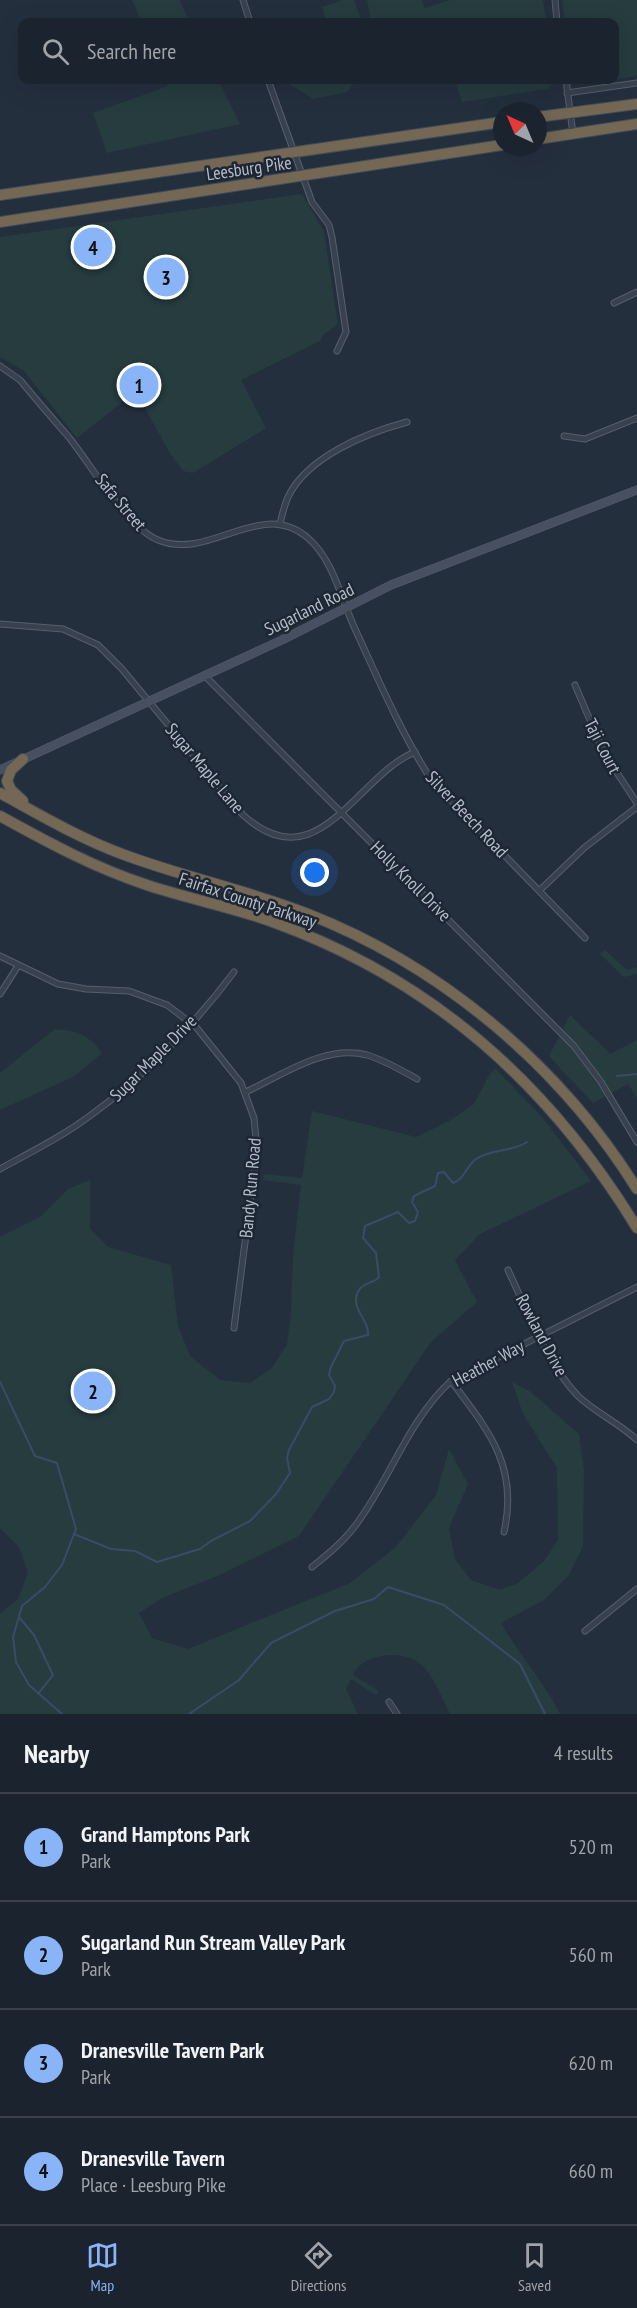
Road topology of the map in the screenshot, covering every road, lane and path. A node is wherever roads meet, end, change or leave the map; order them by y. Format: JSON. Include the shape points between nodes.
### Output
{"nodes":[{"id":1,"x":243,"y":0,"type":"edge"},
{"id":2,"x":555,"y":0,"type":"edge"},
{"id":3,"x":249,"y":18,"type":"edge"},
{"id":4,"x":557,"y":18,"type":"edge"},
{"id":5,"x":637,"y":83,"type":"edge"},
{"id":6,"x":269,"y":84,"type":"edge"},
{"id":7,"x":566,"y":84,"type":"edge"},
{"id":8,"x":567,"y":93,"type":"junction"},
{"id":9,"x":637,"y":104,"type":"edge"},
{"id":10,"x":570,"y":112,"type":"junction"},
{"id":11,"x":547,"y":116,"type":"edge"},
{"id":12,"x":493,"y":123,"type":"edge"},
{"id":13,"x":637,"y":124,"type":"edge"},
{"id":14,"x":573,"y":134,"type":"junction"},
{"id":15,"x":547,"y":138,"type":"edge"},
{"id":16,"x":493,"y":146,"type":"edge"},
{"id":17,"x":293,"y":152,"type":"junction"},
{"id":18,"x":302,"y":176,"type":"junction"},
{"id":19,"x":0,"y":195,"type":"edge"},
{"id":20,"x":0,"y":223,"type":"edge"},
{"id":21,"x":637,"y":292,"type":"edge"},
{"id":22,"x":614,"y":303,"type":"dead end"},
{"id":23,"x":337,"y":351,"type":"dead end"},
{"id":24,"x":0,"y":366,"type":"edge"},
{"id":25,"x":637,"y":418,"type":"edge"},
{"id":26,"x":407,"y":422,"type":"dead end"},
{"id":27,"x":564,"y":436,"type":"dead end"},
{"id":28,"x":637,"y":489,"type":"edge"},
{"id":29,"x":280,"y":524,"type":"junction"},
{"id":30,"x":345,"y":607,"type":"junction"},
{"id":31,"x":0,"y":624,"type":"edge"},
{"id":32,"x":204,"y":675,"type":"junction"},
{"id":33,"x":575,"y":685,"type":"dead end"},
{"id":34,"x":148,"y":701,"type":"junction"},
{"id":35,"x":415,"y":752,"type":"junction"},
{"id":36,"x":23,"y":759,"type":"junction"},
{"id":37,"x":0,"y":770,"type":"edge"},
{"id":38,"x":0,"y":793,"type":"edge"},
{"id":39,"x":637,"y":805,"type":"edge"},
{"id":40,"x":342,"y":813,"type":"junction"},
{"id":41,"x":0,"y":816,"type":"edge"},
{"id":42,"x":48,"y":819,"type":"junction"},
{"id":43,"x":540,"y":890,"type":"junction"},
{"id":44,"x":585,"y":938,"type":"dead end"},
{"id":45,"x":0,"y":956,"type":"edge"},
{"id":46,"x":18,"y":966,"type":"junction"},
{"id":47,"x":234,"y":972,"type":"dead end"},
{"id":48,"x":0,"y":994,"type":"edge"},
{"id":49,"x":190,"y":1022,"type":"junction"},
{"id":50,"x":417,"y":1079,"type":"dead end"},
{"id":51,"x":246,"y":1092,"type":"junction"},
{"id":52,"x":637,"y":1142,"type":"edge"},
{"id":53,"x":0,"y":1169,"type":"edge"},
{"id":54,"x":637,"y":1189,"type":"edge"},
{"id":55,"x":637,"y":1228,"type":"edge"},
{"id":56,"x":508,"y":1270,"type":"dead end"},
{"id":57,"x":637,"y":1287,"type":"edge"},
{"id":58,"x":234,"y":1328,"type":"dead end"},
{"id":59,"x":541,"y":1336,"type":"junction"},
{"id":60,"x":451,"y":1381,"type":"junction"},
{"id":61,"x":637,"y":1440,"type":"edge"},
{"id":62,"x":504,"y":1532,"type":"dead end"},
{"id":63,"x":312,"y":1567,"type":"dead end"},
{"id":64,"x":637,"y":1589,"type":"edge"},
{"id":65,"x":585,"y":1631,"type":"dead end"},
{"id":66,"x":389,"y":1702,"type":"dead end"},
{"id":67,"x":398,"y":1714,"type":"edge"}],
"edges":[{"from":1,"to":3,"type":"street"},
{"from":2,"to":4,"type":"street"},
{"from":5,"to":8,"type":"street"},
{"from":6,"to":17,"type":"street"},
{"from":7,"to":8,"type":"street"},
{"from":8,"to":10,"type":"street"},
{"from":9,"to":10,"type":"highway"},
{"from":10,"to":11,"type":"highway"},
{"from":10,"to":14,"type":"street"},
{"from":12,"to":17,"type":"highway","name":"Leesburg Pike"},
{"from":13,"to":14,"type":"highway"},
{"from":14,"to":15,"type":"highway"},
{"from":16,"to":18,"type":"highway","name":"Leesburg Pike"},
{"from":17,"to":18,"type":"street"},
{"from":17,"to":19,"type":"highway","name":"Leesburg Pike"},
{"from":18,"to":20,"type":"highway","name":"Leesburg Pike"},
{"from":18,"to":23,"type":"street","via":[[332,237],[346,332]]},
{"from":21,"to":22,"type":"street"},
{"from":24,"to":29,"type":"street","name":"Safa Street","via":[[20,380],[131,519],[157,540],[196,544],[246,526]]},
{"from":25,"to":27,"type":"street","via":[[585,439]]},
{"from":26,"to":29,"type":"street","via":[[349,443],[318,464],[289,495]]},
{"from":28,"to":30,"type":"street","name":"Sugarland Road","via":[[413,575]]},
{"from":29,"to":30,"type":"street","via":[[300,532],[316,546]]},
{"from":30,"to":32,"type":"street","name":"Sugarland Road"},
{"from":30,"to":35,"type":"street","name":"Silver Beech Road"},
{"from":31,"to":34,"type":"street","name":"Sugar Maple Lane","via":[[50,627],[87,639],[108,653]]},
{"from":32,"to":34,"type":"street","name":"Sugarland Road"},
{"from":32,"to":40,"type":"street","name":"Holly Knoll Drive"},
{"from":33,"to":39,"type":"street","name":"Taji Court","via":[[604,753]]},
{"from":34,"to":36,"type":"street","name":"Sugarland Road"},
{"from":34,"to":40,"type":"street","name":"Sugar Maple Lane","via":[[243,815],[260,828],[280,836],[300,836],[319,831]]},
{"from":35,"to":40,"type":"street","name":"Sugar Maple Lane","via":[[384,772]]},
{"from":35,"to":43,"type":"street","name":"Silver Beech Road","via":[[442,792]]},
{"from":36,"to":37,"type":"street","name":"Sugarland Road"},
{"from":36,"to":42,"type":"highway","via":[[8,775],[8,786]]},
{"from":38,"to":42,"type":"highway","name":"Fairfax County Parkway"},
{"from":39,"to":43,"type":"street"},
{"from":40,"to":52,"type":"street","name":"Holly Knoll Drive","via":[[574,1046]]},
{"from":41,"to":55,"type":"highway","name":"Fairfax County Parkway","via":[[104,869],[272,921],[353,957],[407,987],[484,1044],[539,1095],[586,1150]]},
{"from":42,"to":54,"type":"highway","name":"Fairfax County Parkway","via":[[122,854],[310,915],[365,939],[412,967],[476,1011],[532,1058],[602,1136]]},
{"from":43,"to":44,"type":"street","name":"Silver Beech Road"},
{"from":45,"to":46,"type":"street","name":"Bandy Run Road"},
{"from":46,"to":48,"type":"street"},
{"from":46,"to":49,"type":"street","name":"Bandy Run Road","via":[[72,987],[143,994]]},
{"from":47,"to":49,"type":"street","name":"Sugar Maple Drive"},
{"from":49,"to":51,"type":"street","name":"Bandy Run Road"},
{"from":49,"to":53,"type":"street","name":"Sugar Maple Drive","via":[[148,1068],[109,1102]]},
{"from":50,"to":51,"type":"street","via":[[375,1058],[343,1053],[320,1058]]},
{"from":51,"to":58,"type":"street","name":"Bandy Run Road","via":[[254,1118],[256,1149]]},
{"from":56,"to":59,"type":"street","name":"Rowland Drive"},
{"from":57,"to":59,"type":"street","name":"Heather Way"},
{"from":59,"to":60,"type":"street","name":"Heather Way"},
{"from":59,"to":61,"type":"street","name":"Rowland Drive","via":[[559,1372],[579,1397]]},
{"from":60,"to":62,"type":"street","via":[[491,1436],[503,1462],[508,1491]]},
{"from":60,"to":63,"type":"street","name":"Heather Way","via":[[428,1407],[357,1525]]},
{"from":64,"to":65,"type":"street"},
{"from":66,"to":67,"type":"street"}]}
